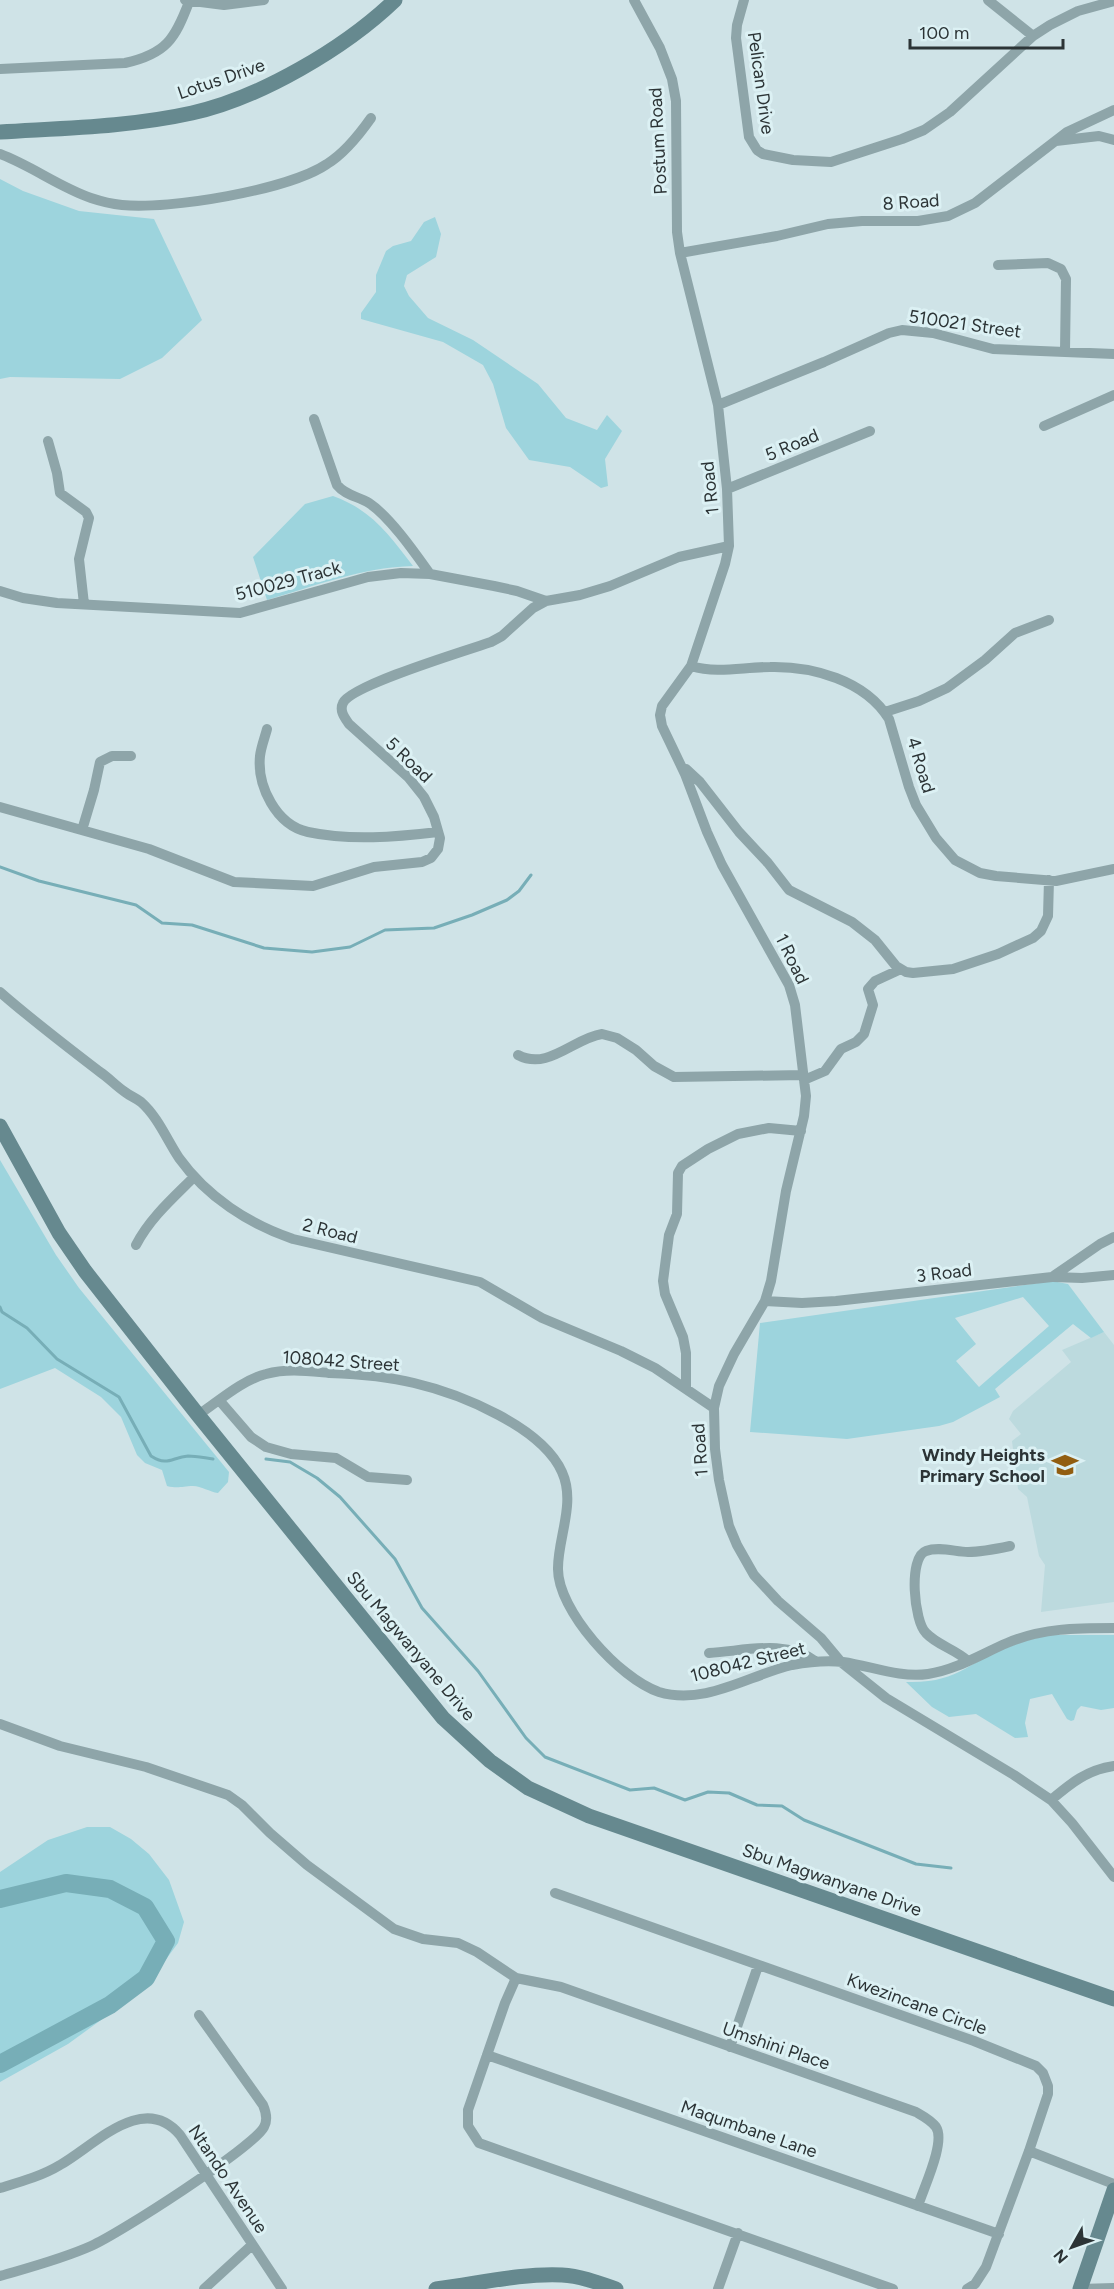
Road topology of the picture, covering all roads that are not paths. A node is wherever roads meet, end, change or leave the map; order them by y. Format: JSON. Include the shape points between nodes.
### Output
{"nodes":[{"id":1,"x":264,"y":0,"type":"edge"},
{"id":2,"x":395,"y":0,"type":"edge"},
{"id":3,"x":634,"y":0,"type":"edge"},
{"id":4,"x":988,"y":0,"type":"edge"},
{"id":5,"x":187,"y":1,"type":"edge"},
{"id":6,"x":1114,"y":1,"type":"edge"},
{"id":7,"x":741,"y":3,"type":"edge"},
{"id":8,"x":1033,"y":36,"type":"junction"},
{"id":9,"x":0,"y":69,"type":"edge"},
{"id":10,"x":1114,"y":110,"type":"edge"},
{"id":11,"x":371,"y":118,"type":"dead end"},
{"id":12,"x":0,"y":132,"type":"edge"},
{"id":13,"x":1114,"y":140,"type":"edge"},
{"id":14,"x":1055,"y":141,"type":"junction"},
{"id":15,"x":0,"y":154,"type":"edge"},
{"id":16,"x":680,"y":253,"type":"junction"},
{"id":17,"x":998,"y":265,"type":"dead end"},
{"id":18,"x":1065,"y":351,"type":"junction"},
{"id":19,"x":1114,"y":354,"type":"edge"},
{"id":20,"x":1114,"y":395,"type":"edge"},
{"id":21,"x":718,"y":405,"type":"junction"},
{"id":22,"x":314,"y":419,"type":"dead end"},
{"id":23,"x":1044,"y":426,"type":"dead end"},
{"id":24,"x":870,"y":431,"type":"dead end"},
{"id":25,"x":48,"y":441,"type":"dead end"},
{"id":26,"x":727,"y":489,"type":"junction"},
{"id":27,"x":729,"y":546,"type":"junction"},
{"id":28,"x":430,"y":574,"type":"junction"},
{"id":29,"x":0,"y":591,"type":"edge"},
{"id":30,"x":546,"y":601,"type":"junction"},
{"id":31,"x":84,"y":604,"type":"junction"},
{"id":32,"x":1049,"y":620,"type":"dead end"},
{"id":33,"x":691,"y":666,"type":"junction"},
{"id":34,"x":885,"y":712,"type":"junction"},
{"id":35,"x":267,"y":729,"type":"dead end"},
{"id":36,"x":131,"y":756,"type":"dead end"},
{"id":37,"x":679,"y":762,"type":"junction"},
{"id":38,"x":0,"y":807,"type":"edge"},
{"id":39,"x":82,"y":830,"type":"junction"},
{"id":40,"x":438,"y":832,"type":"junction"},
{"id":41,"x":1114,"y":869,"type":"edge"},
{"id":42,"x":1048,"y":880,"type":"junction"},
{"id":43,"x":901,"y":969,"type":"junction"},
{"id":44,"x":0,"y":992,"type":"edge"},
{"id":45,"x":518,"y":1055,"type":"dead end"},
{"id":46,"x":804,"y":1077,"type":"junction"},
{"id":47,"x":0,"y":1126,"type":"edge"},
{"id":48,"x":801,"y":1131,"type":"junction"},
{"id":49,"x":194,"y":1177,"type":"junction"},
{"id":50,"x":1114,"y":1237,"type":"edge"},
{"id":51,"x":136,"y":1245,"type":"dead end"},
{"id":52,"x":1114,"y":1275,"type":"edge"},
{"id":53,"x":1052,"y":1277,"type":"junction"},
{"id":54,"x":765,"y":1301,"type":"junction"},
{"id":55,"x":686,"y":1387,"type":"junction"},
{"id":56,"x":219,"y":1400,"type":"junction"},
{"id":57,"x":714,"y":1408,"type":"junction"},
{"id":58,"x":198,"y":1415,"type":"junction"},
{"id":59,"x":407,"y":1480,"type":"dead end"},
{"id":60,"x":1010,"y":1546,"type":"dead end"},
{"id":61,"x":1114,"y":1628,"type":"edge"},
{"id":62,"x":709,"y":1653,"type":"dead end"},
{"id":63,"x":968,"y":1661,"type":"junction"},
{"id":64,"x":815,"y":1662,"type":"junction"},
{"id":65,"x":841,"y":1662,"type":"junction"},
{"id":66,"x":0,"y":1724,"type":"edge"},
{"id":67,"x":1114,"y":1766,"type":"edge"},
{"id":68,"x":1051,"y":1800,"type":"junction"},
{"id":69,"x":1114,"y":1877,"type":"edge"},
{"id":70,"x":555,"y":1893,"type":"dead end"},
{"id":71,"x":758,"y":1966,"type":"junction"},
{"id":72,"x":519,"y":1979,"type":"junction"},
{"id":73,"x":1114,"y":1999,"type":"edge"},
{"id":74,"x":199,"y":2015,"type":"dead end"},
{"id":75,"x":730,"y":2047,"type":"junction"},
{"id":76,"x":488,"y":2055,"type":"junction"},
{"id":77,"x":1029,"y":2151,"type":"junction"},
{"id":78,"x":206,"y":2174,"type":"junction"},
{"id":79,"x":1114,"y":2184,"type":"edge"},
{"id":80,"x":0,"y":2188,"type":"edge"},
{"id":81,"x":1114,"y":2190,"type":"edge"},
{"id":82,"x":918,"y":2206,"type":"junction"},
{"id":83,"x":738,"y":2233,"type":"junction"},
{"id":84,"x":999,"y":2234,"type":"junction"},
{"id":85,"x":252,"y":2245,"type":"junction"},
{"id":86,"x":0,"y":2277,"type":"edge"},
{"id":87,"x":1114,"y":2288,"type":"edge"},
{"id":88,"x":204,"y":2289,"type":"edge"},
{"id":89,"x":282,"y":2289,"type":"edge"},
{"id":90,"x":436,"y":2289,"type":"edge"},
{"id":91,"x":616,"y":2289,"type":"edge"},
{"id":92,"x":718,"y":2289,"type":"edge"},
{"id":93,"x":893,"y":2289,"type":"edge"},
{"id":94,"x":967,"y":2289,"type":"edge"},
{"id":95,"x":1080,"y":2289,"type":"edge"}],
"edges":[{"from":1,"to":5,"type":"street","via":[[224,5]]},
{"from":2,"to":12,"type":"main road","name":"Lotus Drive","via":[[333,48],[276,81],[225,102],[194,112],[135,122]]},
{"from":3,"to":16,"type":"street","name":"Postum Road","via":[[660,48],[676,101]]},
{"from":4,"to":8,"type":"street"},
{"from":5,"to":9,"type":"street","via":[[174,37],[158,52],[142,59]]},
{"from":6,"to":8,"type":"street","name":"Pelican Drive","via":[[1061,18]]},
{"from":7,"to":8,"type":"street","name":"Pelican Drive","via":[[736,38],[749,137],[763,154],[793,160],[831,162],[848,158],[924,129],[950,112]]},
{"from":10,"to":14,"type":"street","name":"8 Road","via":[[1079,125]]},
{"from":11,"to":15,"type":"street","via":[[337,157],[307,175],[180,204],[120,205],[91,198]]},
{"from":13,"to":14,"type":"street","via":[[1099,136]]},
{"from":14,"to":16,"type":"street","name":"8 Road","via":[[975,203],[948,216],[828,224]]},
{"from":16,"to":21,"type":"street","name":"1 Road"},
{"from":17,"to":18,"type":"street","via":[[1048,263],[1061,269],[1066,279]]},
{"from":18,"to":19,"type":"street","name":"510021 Street"},
{"from":18,"to":21,"type":"street","name":"510021 Street","via":[[993,349],[933,333],[902,330]]},
{"from":20,"to":23,"type":"street"},
{"from":21,"to":26,"type":"street","name":"1 Road"},
{"from":22,"to":28,"type":"street","via":[[337,485],[379,512]]},
{"from":24,"to":26,"type":"street","name":"5 Road"},
{"from":25,"to":31,"type":"street","via":[[60,493],[89,518],[79,559]]},
{"from":26,"to":27,"type":"street","name":"1 Road"},
{"from":27,"to":30,"type":"street","name":"5 Road","via":[[679,557],[610,586]]},
{"from":27,"to":33,"type":"street","name":"1 Road"},
{"from":28,"to":30,"type":"street","name":"510029 Track","via":[[517,591]]},
{"from":28,"to":31,"type":"street","name":"510029 Track","via":[[368,577],[240,613]]},
{"from":29,"to":31,"type":"street","name":"510029 Track","via":[[23,598]]},
{"from":30,"to":40,"type":"street","name":"5 Road","via":[[491,642],[359,690],[342,703],[342,713],[349,724],[408,777],[424,797]]},
{"from":32,"to":34,"type":"street","via":[[1016,633],[947,688]]},
{"from":33,"to":34,"type":"street","via":[[710,670],[785,667],[816,671],[855,688]]},
{"from":33,"to":37,"type":"street","name":"1 Road","via":[[662,706],[660,716]]},
{"from":34,"to":42,"type":"street","name":"4 Road","via":[[916,805],[944,850],[980,873]]},
{"from":35,"to":40,"type":"street","via":[[260,756],[264,790],[280,814],[301,829],[346,837],[402,837]]},
{"from":36,"to":39,"type":"street","via":[[112,756],[100,762]]},
{"from":37,"to":43,"type":"street","via":[[789,890],[852,922]]},
{"from":37,"to":46,"type":"street","name":"1 Road","via":[[722,865],[789,985]]},
{"from":38,"to":39,"type":"street"},
{"from":39,"to":40,"type":"street","via":[[149,849],[234,882],[287,886],[313,886],[374,867],[422,862],[438,849]]},
{"from":41,"to":42,"type":"street","name":"4 Road"},
{"from":42,"to":43,"type":"street","via":[[1048,916],[1033,938],[953,969],[913,973]]},
{"from":43,"to":46,"type":"street","via":[[875,981],[868,989],[873,1005],[860,1039],[841,1049],[825,1071]]},
{"from":44,"to":49,"type":"street","name":"2 Road","via":[[140,1101]]},
{"from":45,"to":46,"type":"street","via":[[540,1060],[602,1034],[617,1038],[674,1077]]},
{"from":46,"to":48,"type":"street","name":"1 Road","via":[[806,1096]]},
{"from":47,"to":58,"type":"main road","name":"Sbu Magwanyane Drive","via":[[59,1233],[85,1271]]},
{"from":48,"to":54,"type":"street","name":"1 Road"},
{"from":48,"to":55,"type":"street","via":[[769,1128],[738,1134],[708,1149],[678,1173],[678,1214],[669,1235],[663,1281],[683,1337]]},
{"from":49,"to":51,"type":"street","via":[[163,1208]]},
{"from":49,"to":55,"type":"street","name":"2 Road","via":[[227,1206],[277,1234],[480,1282],[542,1318],[641,1360]]},
{"from":50,"to":53,"type":"street","name":"3 Road"},
{"from":52,"to":53,"type":"street"},
{"from":53,"to":54,"type":"street","name":"3 Road","via":[[836,1301]]},
{"from":54,"to":57,"type":"street","name":"1 Road","via":[[734,1354]]},
{"from":55,"to":57,"type":"street","name":"2 Road"},
{"from":56,"to":58,"type":"street","name":"108042 Street"},
{"from":56,"to":59,"type":"street","via":[[251,1437],[267,1447],[291,1454],[336,1458],[368,1477]]},
{"from":56,"to":64,"type":"street","name":"108042 Street","via":[[263,1375],[290,1370],[389,1378],[456,1396],[524,1430],[554,1458],[567,1487],[558,1558],[563,1597],[588,1634],[633,1678],[660,1692],[702,1694],[791,1665]]},
{"from":57,"to":65,"type":"street","name":"1 Road","via":[[720,1487],[737,1545],[766,1589],[814,1631]]},
{"from":58,"to":73,"type":"main road","name":"Sbu Magwanyane Drive","via":[[442,1718],[528,1788],[590,1816]]},
{"from":60,"to":63,"type":"street","via":[[969,1552],[927,1551],[917,1561],[915,1592],[923,1630]]},
{"from":61,"to":63,"type":"street","name":"108042 Street","via":[[1046,1631],[1009,1642]]},
{"from":62,"to":64,"type":"street","via":[[785,1648]]},
{"from":63,"to":65,"type":"street","name":"108042 Street","via":[[924,1675],[895,1674]]},
{"from":64,"to":65,"type":"street","name":"108042 Street"},
{"from":65,"to":68,"type":"street","via":[[886,1698]]},
{"from":66,"to":72,"type":"street","via":[[60,1746],[146,1767],[228,1795],[307,1865],[394,1929],[468,1947]]},
{"from":67,"to":68,"type":"street","via":[[1080,1776]]},
{"from":68,"to":69,"type":"street"},
{"from":70,"to":71,"type":"street","name":"Kwezincane Circle"},
{"from":71,"to":75,"type":"street"},
{"from":71,"to":77,"type":"street","name":"Kwezincane Circle","via":[[1036,2066],[1047,2079],[1048,2094]]},
{"from":72,"to":75,"type":"street","name":"Umshini Place","via":[[561,1987]]},
{"from":72,"to":76,"type":"street","via":[[505,2002]]},
{"from":74,"to":78,"type":"street","via":[[258,2097],[267,2117],[259,2135]]},
{"from":75,"to":82,"type":"street","name":"Umshini Place","via":[[916,2112],[929,2120],[937,2128],[939,2140]]},
{"from":76,"to":82,"type":"street","name":"Maqumbane Lane"},
{"from":76,"to":83,"type":"street","via":[[466,2118],[479,2143]]},
{"from":77,"to":79,"type":"street"},
{"from":77,"to":84,"type":"street","name":"Kwezincane Circle"},
{"from":78,"to":80,"type":"street","name":"Ntando Avenue","via":[[175,2128],[144,2119],[124,2123],[43,2174]]},
{"from":78,"to":85,"type":"street","name":"Ntando Avenue"},
{"from":78,"to":86,"type":"street","via":[[95,2245]]},
{"from":81,"to":95,"type":"main road"},
{"from":82,"to":84,"type":"street","name":"Maqumbane Lane"},
{"from":83,"to":92,"type":"street"},
{"from":83,"to":93,"type":"street"},
{"from":84,"to":94,"type":"street","name":"Kwezincane Circle","via":[[982,2276]]},
{"from":85,"to":88,"type":"street"},
{"from":85,"to":89,"type":"street","name":"Ntando Avenue"},
{"from":87,"to":95,"type":"street"},
{"from":90,"to":91,"type":"main road","via":[[563,2275]]}]}
